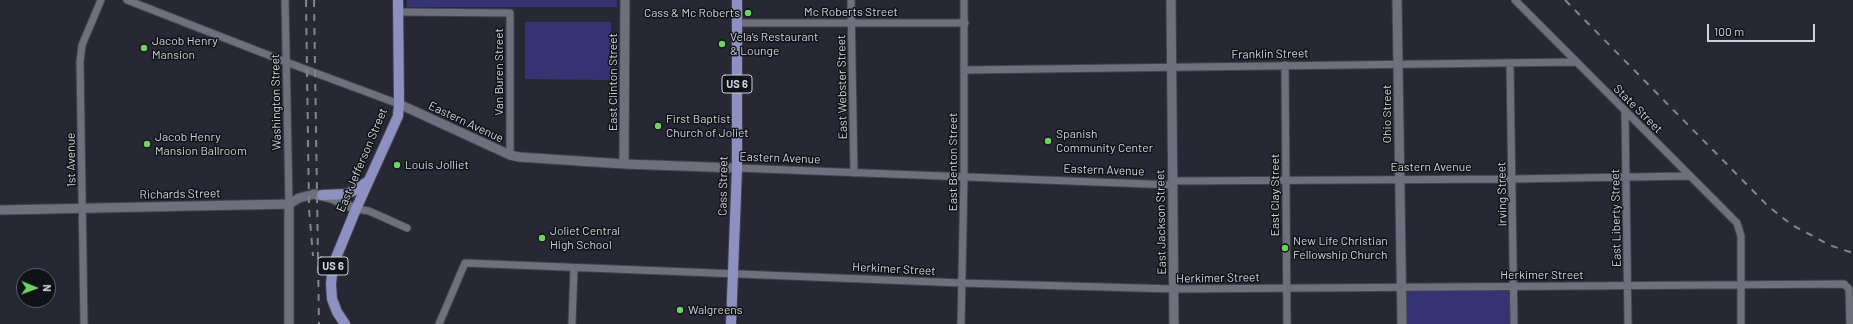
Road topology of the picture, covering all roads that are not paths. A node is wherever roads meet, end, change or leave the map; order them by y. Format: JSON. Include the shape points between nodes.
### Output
{"nodes":[{"id":1,"x":101,"y":0,"type":"edge"},
{"id":2,"x":127,"y":0,"type":"edge"},
{"id":3,"x":285,"y":0,"type":"edge"},
{"id":4,"x":398,"y":0,"type":"edge"},
{"id":5,"x":625,"y":0,"type":"edge"},
{"id":6,"x":737,"y":0,"type":"edge"},
{"id":7,"x":851,"y":0,"type":"edge"},
{"id":8,"x":964,"y":0,"type":"edge"},
{"id":9,"x":1171,"y":0,"type":"edge"},
{"id":10,"x":1397,"y":0,"type":"edge"},
{"id":11,"x":1515,"y":0,"type":"edge"},
{"id":12,"x":398,"y":12,"type":"junction"},
{"id":13,"x":737,"y":23,"type":"junction"},
{"id":14,"x":852,"y":23,"type":"junction"},
{"id":15,"x":965,"y":23,"type":"junction"},
{"id":16,"x":286,"y":62,"type":"junction"},
{"id":17,"x":1576,"y":62,"type":"junction"},
{"id":18,"x":1398,"y":64,"type":"junction"},
{"id":19,"x":1510,"y":64,"type":"junction"},
{"id":20,"x":1285,"y":65,"type":"junction"},
{"id":21,"x":1172,"y":66,"type":"junction"},
{"id":22,"x":964,"y":70,"type":"junction"},
{"id":23,"x":399,"y":104,"type":"junction"},
{"id":24,"x":1626,"y":111,"type":"junction"},
{"id":25,"x":510,"y":155,"type":"junction"},
{"id":26,"x":624,"y":164,"type":"junction"},
{"id":27,"x":737,"y":168,"type":"junction"},
{"id":28,"x":854,"y":173,"type":"junction"},
{"id":29,"x":1690,"y":176,"type":"junction"},
{"id":30,"x":964,"y":177,"type":"junction"},
{"id":31,"x":1626,"y":177,"type":"junction"},
{"id":32,"x":1399,"y":179,"type":"junction"},
{"id":33,"x":1513,"y":179,"type":"junction"},
{"id":34,"x":369,"y":180,"type":"junction"},
{"id":35,"x":1286,"y":180,"type":"junction"},
{"id":36,"x":1173,"y":183,"type":"junction"},
{"id":37,"x":322,"y":195,"type":"junction"},
{"id":38,"x":289,"y":204,"type":"junction"},
{"id":39,"x":83,"y":208,"type":"junction"},
{"id":40,"x":356,"y":209,"type":"junction"},
{"id":41,"x":0,"y":210,"type":"edge"},
{"id":42,"x":407,"y":228,"type":"dead end"},
{"id":43,"x":574,"y":268,"type":"junction"},
{"id":44,"x":733,"y":273,"type":"junction"},
{"id":45,"x":962,"y":283,"type":"junction"},
{"id":46,"x":1740,"y":285,"type":"junction"},
{"id":47,"x":1514,"y":286,"type":"junction"},
{"id":48,"x":1628,"y":286,"type":"junction"},
{"id":49,"x":1401,"y":287,"type":"junction"},
{"id":50,"x":1286,"y":288,"type":"junction"},
{"id":51,"x":1174,"y":290,"type":"junction"},
{"id":52,"x":84,"y":324,"type":"edge"},
{"id":53,"x":289,"y":324,"type":"edge"},
{"id":54,"x":345,"y":324,"type":"edge"},
{"id":55,"x":439,"y":324,"type":"edge"},
{"id":56,"x":572,"y":324,"type":"edge"},
{"id":57,"x":731,"y":324,"type":"edge"},
{"id":58,"x":961,"y":324,"type":"edge"},
{"id":59,"x":1174,"y":324,"type":"edge"},
{"id":60,"x":1287,"y":324,"type":"edge"},
{"id":61,"x":1402,"y":324,"type":"edge"},
{"id":62,"x":1514,"y":324,"type":"edge"},
{"id":63,"x":1628,"y":324,"type":"edge"},
{"id":64,"x":1741,"y":324,"type":"edge"},
{"id":65,"x":1850,"y":324,"type":"edge"}],
"edges":[{"from":1,"to":39,"type":"street","name":"1st Avenue","via":[[82,45],[80,62]]},
{"from":2,"to":16,"type":"street","name":"Eastern Avenue"},
{"from":3,"to":16,"type":"street","name":"Washington Street"},
{"from":4,"to":12,"type":"main road","name":"East Jefferson Street","number":"US 6"},
{"from":5,"to":26,"type":"street","name":"East Clinton Street"},
{"from":6,"to":13,"type":"main road","name":"Cass Street","number":"US 6"},
{"from":7,"to":14,"type":"street","name":"East Webster Street"},
{"from":8,"to":15,"type":"street","name":"East Benton Street"},
{"from":9,"to":21,"type":"street","name":"East Jackson Street"},
{"from":10,"to":18,"type":"street","name":"Ohio Street"},
{"from":11,"to":17,"type":"street","name":"State Street"},
{"from":12,"to":23,"type":"main road","name":"East Jefferson Street","number":"US 6"},
{"from":12,"to":25,"type":"street","name":"Van Buren Street","via":[[510,13]]},
{"from":13,"to":14,"type":"street","name":"Mc Roberts Street"},
{"from":13,"to":27,"type":"main road","name":"Cass Street","number":"US 6"},
{"from":14,"to":15,"type":"street","name":"Mc Roberts Street"},
{"from":14,"to":28,"type":"street","name":"East Webster Street"},
{"from":15,"to":22,"type":"street","name":"East Benton Street"},
{"from":16,"to":23,"type":"street","name":"Eastern Avenue"},
{"from":16,"to":38,"type":"street","name":"Washington Street"},
{"from":17,"to":19,"type":"street","name":"Franklin Street"},
{"from":17,"to":24,"type":"street","name":"State Street"},
{"from":18,"to":19,"type":"street","name":"Franklin Street"},
{"from":18,"to":20,"type":"street","name":"Franklin Street"},
{"from":18,"to":32,"type":"street","name":"Ohio Street"},
{"from":19,"to":33,"type":"street","name":"Irving Street"},
{"from":20,"to":21,"type":"street","name":"Franklin Street"},
{"from":20,"to":35,"type":"street","name":"East Clay Street"},
{"from":21,"to":22,"type":"street","name":"Franklin Street"},
{"from":21,"to":36,"type":"street","name":"East Jackson Street"},
{"from":22,"to":30,"type":"street","name":"East Benton Street"},
{"from":23,"to":25,"type":"street","name":"Eastern Avenue"},
{"from":23,"to":34,"type":"main road","name":"East Jefferson Street","number":"US 6","via":[[398,116]]},
{"from":24,"to":29,"type":"street","name":"State Street"},
{"from":24,"to":31,"type":"street","name":"East Liberty Street"},
{"from":25,"to":26,"type":"street","name":"Eastern Avenue"},
{"from":26,"to":27,"type":"street","name":"Eastern Avenue"},
{"from":27,"to":28,"type":"street","name":"Eastern Avenue"},
{"from":27,"to":44,"type":"main road","name":"Cass Street","number":"US 6"},
{"from":28,"to":30,"type":"street","name":"Eastern Avenue"},
{"from":29,"to":31,"type":"street","name":"Eastern Avenue"},
{"from":29,"to":46,"type":"street","name":"State Street","via":[[1737,223],[1741,236]]},
{"from":30,"to":36,"type":"street","name":"Eastern Avenue"},
{"from":30,"to":45,"type":"street","name":"East Benton Street"},
{"from":31,"to":33,"type":"street","name":"Eastern Avenue"},
{"from":31,"to":48,"type":"street","name":"East Liberty Street"},
{"from":32,"to":33,"type":"street","name":"Eastern Avenue"},
{"from":32,"to":35,"type":"street","name":"Eastern Avenue"},
{"from":32,"to":49,"type":"street","name":"Ohio Street"},
{"from":33,"to":47,"type":"street","name":"Irving Street"},
{"from":34,"to":37,"type":"main road","via":[[346,194]]},
{"from":34,"to":40,"type":"main road","name":"East Jefferson Street","number":"US 6"},
{"from":35,"to":36,"type":"street","name":"Eastern Avenue"},
{"from":35,"to":50,"type":"street","name":"East Clay Street"},
{"from":36,"to":51,"type":"street","name":"East Jackson Street"},
{"from":37,"to":38,"type":"street","name":"Richards Street","via":[[306,196]]},
{"from":37,"to":40,"type":"street","name":"Richards Street"},
{"from":38,"to":39,"type":"street","name":"Richards Street"},
{"from":38,"to":53,"type":"street"},
{"from":39,"to":41,"type":"street","name":"Richards Street"},
{"from":39,"to":52,"type":"street","name":"1st Avenue"},
{"from":40,"to":42,"type":"street","via":[[369,211]]},
{"from":40,"to":54,"type":"main road","name":"East Jefferson Street","number":"US 6","via":[[336,254],[331,276],[332,299]]},
{"from":43,"to":44,"type":"street","name":"Herkimer Street"},
{"from":43,"to":55,"type":"street","name":"Herkimer Street","via":[[465,263]]},
{"from":43,"to":56,"type":"street"},
{"from":44,"to":45,"type":"street","name":"Herkimer Street"},
{"from":44,"to":57,"type":"main road","name":"Cass Street","number":"US 6"},
{"from":45,"to":51,"type":"street","name":"Herkimer Street"},
{"from":45,"to":58,"type":"street","name":"East Benton Street"},
{"from":46,"to":48,"type":"street","name":"Herkimer Street"},
{"from":46,"to":64,"type":"street"},
{"from":46,"to":65,"type":"street","name":"Herkimer Street","via":[[1844,284],[1849,288]]},
{"from":47,"to":48,"type":"street","name":"Herkimer Street"},
{"from":47,"to":49,"type":"street","name":"Herkimer Street"},
{"from":47,"to":62,"type":"street","name":"Irving Street"},
{"from":48,"to":63,"type":"street","name":"East Liberty Street"},
{"from":49,"to":50,"type":"street","name":"Herkimer Street"},
{"from":49,"to":61,"type":"street","name":"Ohio Street"},
{"from":50,"to":51,"type":"street","name":"Herkimer Street"},
{"from":50,"to":60,"type":"street","name":"East Clay Street"},
{"from":51,"to":59,"type":"street","name":"East Jackson Street"}]}
